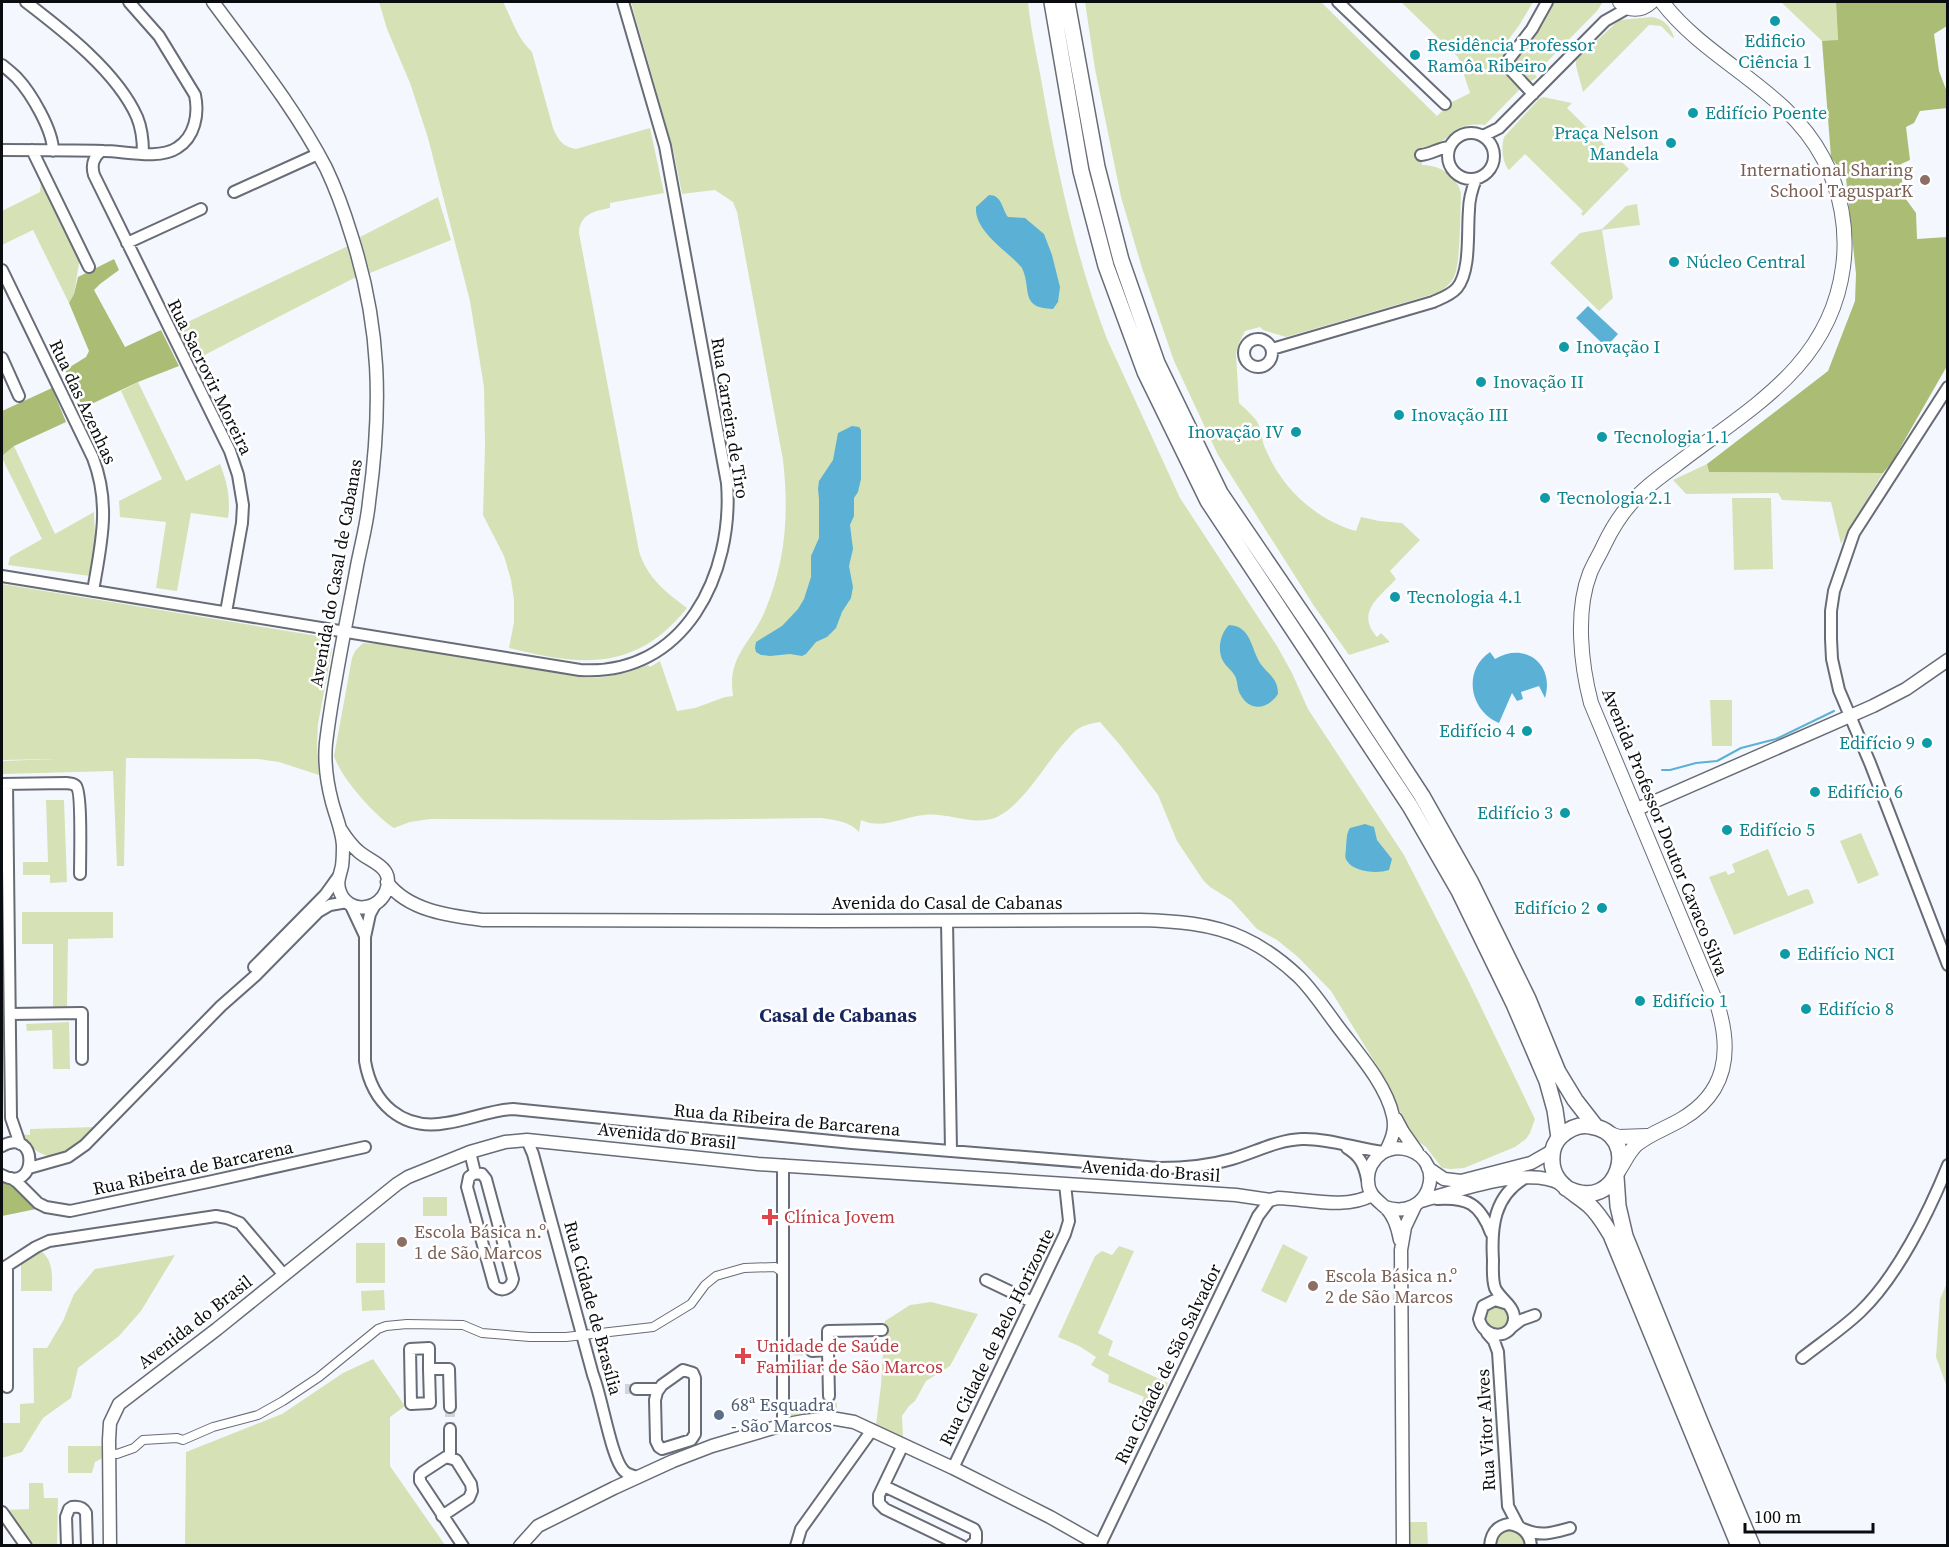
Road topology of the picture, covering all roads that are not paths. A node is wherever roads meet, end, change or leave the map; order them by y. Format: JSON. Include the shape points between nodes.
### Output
{"nodes":[{"id":1,"x":26,"y":2,"type":"edge"},
{"id":2,"x":129,"y":2,"type":"edge"},
{"id":3,"x":213,"y":2,"type":"edge"},
{"id":4,"x":623,"y":2,"type":"edge"},
{"id":5,"x":1052,"y":2,"type":"edge"},
{"id":6,"x":1067,"y":2,"type":"edge"},
{"id":7,"x":1338,"y":2,"type":"edge"},
{"id":8,"x":1547,"y":2,"type":"edge"},
{"id":9,"x":1614,"y":2,"type":"edge"},
{"id":10,"x":1662,"y":2,"type":"edge"},
{"id":11,"x":1647,"y":4,"type":"edge"},
{"id":12,"x":1624,"y":5,"type":"edge"},
{"id":13,"x":1674,"y":18,"type":"junction"},
{"id":14,"x":1605,"y":21,"type":"junction"},
{"id":15,"x":2,"y":65,"type":"edge"},
{"id":16,"x":1533,"y":94,"type":"junction"},
{"id":17,"x":1445,"y":104,"type":"dead end"},
{"id":18,"x":1499,"y":128,"type":"junction"},
{"id":19,"x":1483,"y":136,"type":"junction"},
{"id":20,"x":1492,"y":146,"type":"junction"},
{"id":21,"x":1449,"y":147,"type":"junction"},
{"id":22,"x":2,"y":150,"type":"edge"},
{"id":23,"x":32,"y":150,"type":"junction"},
{"id":24,"x":53,"y":151,"type":"junction"},
{"id":25,"x":76,"y":151,"type":"junction"},
{"id":26,"x":100,"y":151,"type":"junction"},
{"id":27,"x":143,"y":153,"type":"junction"},
{"id":28,"x":318,"y":154,"type":"junction"},
{"id":29,"x":1449,"y":164,"type":"junction"},
{"id":30,"x":92,"y":168,"type":"junction"},
{"id":31,"x":1462,"y":178,"type":"junction"},
{"id":32,"x":1476,"y":179,"type":"junction"},
{"id":33,"x":234,"y":192,"type":"dead end"},
{"id":34,"x":1469,"y":208,"type":"junction"},
{"id":35,"x":201,"y":209,"type":"dead end"},
{"id":36,"x":127,"y":243,"type":"junction"},
{"id":37,"x":89,"y":267,"type":"dead end"},
{"id":38,"x":2,"y":270,"type":"edge"},
{"id":39,"x":1272,"y":349,"type":"dead end"},
{"id":40,"x":2,"y":358,"type":"edge"},
{"id":41,"x":1947,"y":387,"type":"edge"},
{"id":42,"x":19,"y":396,"type":"dead end"},
{"id":43,"x":2,"y":576,"type":"edge"},
{"id":44,"x":93,"y":591,"type":"junction"},
{"id":45,"x":226,"y":612,"type":"junction"},
{"id":46,"x":344,"y":632,"type":"junction"},
{"id":47,"x":1947,"y":660,"type":"edge"},
{"id":48,"x":1849,"y":717,"type":"junction"},
{"id":49,"x":4,"y":784,"type":"edge"},
{"id":50,"x":1635,"y":810,"type":"junction"},
{"id":51,"x":341,"y":830,"type":"junction"},
{"id":52,"x":366,"y":858,"type":"junction"},
{"id":53,"x":340,"y":873,"type":"junction"},
{"id":54,"x":80,"y":874,"type":"dead end"},
{"id":55,"x":387,"y":882,"type":"junction"},
{"id":56,"x":377,"y":902,"type":"junction"},
{"id":57,"x":349,"y":903,"type":"junction"},
{"id":58,"x":419,"y":905,"type":"junction"},
{"id":59,"x":947,"y":921,"type":"junction"},
{"id":60,"x":365,"y":937,"type":"junction"},
{"id":61,"x":1947,"y":965,"type":"edge"},
{"id":62,"x":220,"y":1006,"type":"junction"},
{"id":63,"x":10,"y":1014,"type":"junction"},
{"id":64,"x":82,"y":1059,"type":"dead end"},
{"id":65,"x":1392,"y":1111,"type":"junction"},
{"id":66,"x":11,"y":1118,"type":"junction"},
{"id":67,"x":1602,"y":1130,"type":"junction"},
{"id":68,"x":1649,"y":1136,"type":"junction"},
{"id":69,"x":527,"y":1140,"type":"junction"},
{"id":70,"x":1339,"y":1144,"type":"junction"},
{"id":71,"x":1556,"y":1145,"type":"junction"},
{"id":72,"x":2,"y":1146,"type":"edge"},
{"id":73,"x":24,"y":1147,"type":"junction"},
{"id":74,"x":365,"y":1147,"type":"dead end"},
{"id":75,"x":951,"y":1150,"type":"junction"},
{"id":76,"x":1385,"y":1151,"type":"junction"},
{"id":77,"x":470,"y":1152,"type":"junction"},
{"id":78,"x":60,"y":1160,"type":"junction"},
{"id":79,"x":1425,"y":1163,"type":"junction"},
{"id":80,"x":783,"y":1165,"type":"junction"},
{"id":81,"x":1947,"y":1165,"type":"edge"},
{"id":82,"x":28,"y":1170,"type":"junction"},
{"id":83,"x":475,"y":1173,"type":"junction"},
{"id":84,"x":1618,"y":1173,"type":"junction"},
{"id":85,"x":6,"y":1177,"type":"edge"},
{"id":86,"x":1526,"y":1177,"type":"junction"},
{"id":87,"x":1368,"y":1181,"type":"junction"},
{"id":88,"x":1065,"y":1184,"type":"junction"},
{"id":89,"x":1564,"y":1186,"type":"junction"},
{"id":90,"x":1372,"y":1195,"type":"junction"},
{"id":91,"x":30,"y":1196,"type":"junction"},
{"id":92,"x":1270,"y":1200,"type":"junction"},
{"id":93,"x":1422,"y":1202,"type":"junction"},
{"id":94,"x":1385,"y":1207,"type":"junction"},
{"id":95,"x":1491,"y":1233,"type":"junction"},
{"id":96,"x":1401,"y":1250,"type":"junction"},
{"id":97,"x":4,"y":1268,"type":"edge"},
{"id":98,"x":782,"y":1272,"type":"junction"},
{"id":99,"x":284,"y":1275,"type":"junction"},
{"id":100,"x":986,"y":1280,"type":"dead end"},
{"id":101,"x":1494,"y":1282,"type":"junction"},
{"id":102,"x":1032,"y":1302,"type":"junction"},
{"id":103,"x":1484,"y":1306,"type":"junction"},
{"id":104,"x":1509,"y":1306,"type":"junction"},
{"id":105,"x":1510,"y":1329,"type":"junction"},
{"id":106,"x":882,"y":1330,"type":"dead end"},
{"id":107,"x":1485,"y":1330,"type":"junction"},
{"id":108,"x":584,"y":1336,"type":"junction"},
{"id":109,"x":828,"y":1350,"type":"junction"},
{"id":110,"x":812,"y":1351,"type":"tunnel mouth"},
{"id":111,"x":1498,"y":1352,"type":"junction"},
{"id":112,"x":1802,"y":1358,"type":"dead end"},
{"id":113,"x":429,"y":1369,"type":"junction"},
{"id":114,"x":7,"y":1387,"type":"dead end"},
{"id":115,"x":636,"y":1389,"type":"tunnel mouth"},
{"id":116,"x":659,"y":1389,"type":"junction"},
{"id":117,"x":829,"y":1396,"type":"dead end"},
{"id":118,"x":450,"y":1407,"type":"tunnel mouth"},
{"id":119,"x":783,"y":1425,"type":"junction"},
{"id":120,"x":450,"y":1429,"type":"tunnel mouth"},
{"id":121,"x":872,"y":1430,"type":"junction"},
{"id":122,"x":903,"y":1445,"type":"junction"},
{"id":123,"x":109,"y":1453,"type":"junction"},
{"id":124,"x":450,"y":1457,"type":"junction"},
{"id":125,"x":953,"y":1468,"type":"junction"},
{"id":126,"x":638,"y":1477,"type":"junction"},
{"id":127,"x":884,"y":1485,"type":"junction"},
{"id":128,"x":1508,"y":1506,"type":"junction"},
{"id":129,"x":2,"y":1512,"type":"edge"},
{"id":130,"x":442,"y":1516,"type":"junction"},
{"id":131,"x":1521,"y":1528,"type":"junction"},
{"id":132,"x":1570,"y":1528,"type":"dead end"},
{"id":133,"x":1496,"y":1530,"type":"junction"},
{"id":134,"x":1548,"y":1535,"type":"junction"},
{"id":135,"x":26,"y":1545,"type":"edge"},
{"id":136,"x":67,"y":1545,"type":"edge"},
{"id":137,"x":87,"y":1545,"type":"edge"},
{"id":138,"x":110,"y":1545,"type":"edge"},
{"id":139,"x":463,"y":1545,"type":"edge"},
{"id":140,"x":520,"y":1545,"type":"edge"},
{"id":141,"x":796,"y":1545,"type":"edge"},
{"id":142,"x":962,"y":1545,"type":"edge"},
{"id":143,"x":970,"y":1545,"type":"edge"},
{"id":144,"x":1101,"y":1545,"type":"edge"},
{"id":145,"x":1403,"y":1545,"type":"edge"},
{"id":146,"x":1489,"y":1545,"type":"edge"},
{"id":147,"x":1533,"y":1545,"type":"edge"},
{"id":148,"x":1739,"y":1545,"type":"edge"},
{"id":149,"x":1752,"y":1545,"type":"edge"}],
"edges":[{"from":1,"to":27,"type":"street","via":[[72,38],[108,75],[137,117]]},
{"from":2,"to":27,"type":"street","via":[[159,36],[195,94],[197,105],[195,124],[184,142],[170,152]]},
{"from":3,"to":28,"type":"street","name":"Avenida do Casal de Cabanas","via":[[277,89]]},
{"from":4,"to":46,"type":"street","name":"Rua Carreira de Tiro","via":[[665,146],[726,471],[727,527],[712,584],[694,616],[672,640],[644,658],[618,668],[580,670]]},
{"from":5,"to":71,"type":"main road","via":[[1081,171],[1106,266],[1145,372],[1208,501],[1410,806],[1459,891],[1547,1081],[1555,1110]]},
{"from":6,"to":67,"type":"main road","via":[[1097,167],[1121,260],[1157,363],[1220,493],[1427,806],[1471,883],[1528,999],[1558,1072],[1575,1100]]},
{"from":7,"to":17,"type":"street"},
{"from":8,"to":16,"type":"street","via":[[1508,64]]},
{"from":9,"to":14,"type":"street"},
{"from":10,"to":13,"type":"main road","name":"Avenida Professor Doutor Cavaco Silva"},
{"from":11,"to":12,"type":"main road"},
{"from":11,"to":13,"type":"main road","name":"Avenida Professor Doutor Cavaco Silva"},
{"from":12,"to":14,"type":"street"},
{"from":13,"to":50,"type":"main road","name":"Avenida Professor Doutor Cavaco Silva","via":[[1780,104],[1812,139],[1838,194],[1845,234],[1844,257],[1835,304],[1805,358],[1749,410],[1644,489],[1610,534],[1589,575],[1581,633],[1585,679],[1593,709]]},
{"from":14,"to":16,"type":"street"},
{"from":15,"to":24,"type":"street","via":[[16,77],[33,102],[51,135]]},
{"from":16,"to":18,"type":"street"},
{"from":18,"to":19,"type":"street"},
{"from":18,"to":20,"type":"street"},
{"from":19,"to":20,"type":"street"},
{"from":19,"to":21,"type":"street","via":[[1464,134]]},
{"from":20,"to":32,"type":"street","via":[[1492,168]]},
{"from":21,"to":29,"type":"street"},
{"from":21,"to":29,"type":"street","via":[[1425,155]]},
{"from":22,"to":23,"type":"street"},
{"from":23,"to":24,"type":"street"},
{"from":23,"to":37,"type":"street"},
{"from":24,"to":25,"type":"street"},
{"from":25,"to":26,"type":"street"},
{"from":25,"to":30,"type":"street","name":"Rua Sacrovir Moreira"},
{"from":26,"to":27,"type":"street"},
{"from":26,"to":30,"type":"street"},
{"from":28,"to":33,"type":"street"},
{"from":28,"to":46,"type":"street","name":"Avenida do Casal de Cabanas","via":[[341,203],[364,276],[377,361],[378,411],[369,505]]},
{"from":29,"to":31,"type":"street"},
{"from":30,"to":36,"type":"street","name":"Rua Sacrovir Moreira"},
{"from":31,"to":32,"type":"street"},
{"from":31,"to":34,"type":"street","via":[[1468,189]]},
{"from":32,"to":34,"type":"street"},
{"from":34,"to":39,"type":"street","via":[[1465,269],[1448,296]]},
{"from":35,"to":36,"type":"street"},
{"from":36,"to":45,"type":"street","name":"Rua Sacrovir Moreira","via":[[230,451],[238,475],[242,514]]},
{"from":38,"to":44,"type":"street","name":"Rua das Azenhas","via":[[97,469],[105,516]]},
{"from":40,"to":42,"type":"street"},
{"from":41,"to":48,"type":"street","via":[[1860,522],[1838,576],[1830,639],[1839,690]]},
{"from":43,"to":44,"type":"street","name":"Rua Carreira de Tiro"},
{"from":44,"to":45,"type":"street","name":"Rua Carreira de Tiro"},
{"from":45,"to":46,"type":"street","name":"Rua Carreira de Tiro"},
{"from":46,"to":51,"type":"street","name":"Avenida do Casal de Cabanas","via":[[326,757],[328,785]]},
{"from":47,"to":48,"type":"street","via":[[1906,689]]},
{"from":48,"to":50,"type":"street"},
{"from":48,"to":61,"type":"street"},
{"from":49,"to":54,"type":"street","via":[[67,783],[76,787]]},
{"from":49,"to":63,"type":"street"},
{"from":50,"to":68,"type":"main road","name":"Avenida Professor Doutor Cavaco Silva","via":[[1718,1007],[1725,1041],[1724,1064],[1709,1096],[1689,1115]]},
{"from":51,"to":52,"type":"street","name":"Avenida do Casal de Cabanas"},
{"from":51,"to":53,"type":"street","name":"Avenida do Casal de Cabanas"},
{"from":52,"to":53,"type":"street","via":[[349,861]]},
{"from":52,"to":55,"type":"street","name":"Avenida do Casal de Cabanas","via":[[381,866]]},
{"from":53,"to":57,"type":"street","name":"Avenida do Casal de Cabanas","via":[[339,891]]},
{"from":53,"to":62,"type":"street","via":[[325,895]]},
{"from":55,"to":56,"type":"street","via":[[385,893]]},
{"from":55,"to":58,"type":"street","name":"Avenida do Casal de Cabanas","via":[[400,896]]},
{"from":56,"to":57,"type":"street","name":"Avenida do Casal de Cabanas","via":[[363,908]]},
{"from":56,"to":58,"type":"street","name":"Avenida do Casal de Cabanas"},
{"from":56,"to":60,"type":"street"},
{"from":57,"to":60,"type":"street"},
{"from":57,"to":62,"type":"street","via":[[330,905],[318,912]]},
{"from":58,"to":59,"type":"street","name":"Avenida do Casal de Cabanas","via":[[459,917],[503,921]]},
{"from":59,"to":65,"type":"street","name":"Avenida do Casal de Cabanas","via":[[1164,920],[1213,928],[1242,938],[1276,957],[1308,987],[1385,1091]]},
{"from":59,"to":75,"type":"street"},
{"from":60,"to":75,"type":"street","name":"Rua da Ribeira de Barcarena","via":[[365,1061],[369,1078],[376,1094],[395,1114],[418,1123],[449,1123],[513,1109]]},
{"from":62,"to":78,"type":"street","via":[[85,1145]]},
{"from":63,"to":64,"type":"street","via":[[82,1013]]},
{"from":63,"to":66,"type":"street"},
{"from":65,"to":76,"type":"street","name":"Avenida do Casal de Cabanas","via":[[1394,1131]]},
{"from":65,"to":79,"type":"street","name":"Avenida do Casal de Cabanas"},
{"from":66,"to":72,"type":"street"},
{"from":66,"to":73,"type":"street"},
{"from":67,"to":68,"type":"main road","via":[[1619,1137]]},
{"from":67,"to":71,"type":"main road","via":[[1586,1125],[1576,1127],[1566,1131]]},
{"from":67,"to":84,"type":"main road","via":[[1619,1150]]},
{"from":68,"to":84,"type":"main road","name":"Avenida Professor Doutor Cavaco Silva","via":[[1631,1150]]},
{"from":69,"to":77,"type":"street","name":"Avenida do Brasil"},
{"from":69,"to":80,"type":"street","name":"Avenida do Brasil"},
{"from":69,"to":108,"type":"street","name":"Rua Cidade de Brasília"},
{"from":70,"to":75,"type":"street","name":"Rua da Ribeira de Barcarena","via":[[1293,1140],[1213,1164],[1174,1167]]},
{"from":70,"to":76,"type":"street","name":"Rua da Ribeira de Barcarena"},
{"from":70,"to":87,"type":"street","name":"Rua da Ribeira de Barcarena","via":[[1360,1158]]},
{"from":71,"to":79,"type":"street","via":[[1531,1163],[1461,1181],[1444,1179]]},
{"from":71,"to":89,"type":"main road","via":[[1552,1169]]},
{"from":72,"to":73,"type":"street","via":[[10,1142]]},
{"from":73,"to":78,"type":"street"},
{"from":73,"to":82,"type":"street","via":[[30,1159]]},
{"from":74,"to":91,"type":"street","name":"Rua Ribeira de Barcarena","via":[[70,1211],[46,1207]]},
{"from":76,"to":79,"type":"street","via":[[1405,1149]]},
{"from":76,"to":87,"type":"street","via":[[1374,1161]]},
{"from":77,"to":83,"type":"street"},
{"from":77,"to":99,"type":"street","name":"Avenida do Brasil","via":[[397,1184]]},
{"from":78,"to":82,"type":"street"},
{"from":79,"to":93,"type":"street","via":[[1430,1186]]},
{"from":80,"to":88,"type":"street","name":"Avenida do Brasil"},
{"from":80,"to":98,"type":"street"},
{"from":81,"to":112,"type":"street","via":[[1917,1230],[1878,1292],[1861,1312]]},
{"from":82,"to":85,"type":"street","via":[[20,1177]]},
{"from":82,"to":91,"type":"street"},
{"from":83,"to":83,"type":"street","via":[[469,1177],[467,1187],[494,1285],[506,1289],[513,1279],[486,1179]]},
{"from":84,"to":89,"type":"main road","via":[[1610,1184],[1593,1194],[1574,1192]]},
{"from":84,"to":149,"type":"main road","via":[[1618,1206],[1625,1236]]},
{"from":85,"to":91,"type":"street","name":"Rua Ribeira de Barcarena"},
{"from":86,"to":89,"type":"street","via":[[1550,1179]]},
{"from":86,"to":93,"type":"street"},
{"from":86,"to":95,"type":"street","name":"Rua Vitor Alves","via":[[1511,1186],[1503,1198]]},
{"from":87,"to":90,"type":"street"},
{"from":88,"to":92,"type":"street","name":"Avenida do Brasil"},
{"from":88,"to":102,"type":"street","name":"Rua Cidade de Belo Horizonte","via":[[1069,1221]]},
{"from":89,"to":148,"type":"main road","via":[[1599,1215],[1611,1235]]},
{"from":90,"to":92,"type":"street","name":"Avenida do Brasil","via":[[1352,1203]]},
{"from":90,"to":94,"type":"street"},
{"from":92,"to":144,"type":"street","name":"Rua Cidade de São Salvador","via":[[1253,1226]]},
{"from":93,"to":94,"type":"street","via":[[1401,1210]]},
{"from":93,"to":95,"type":"street","name":"Rua Vitor Alves","via":[[1451,1198],[1469,1202],[1484,1216]]},
{"from":93,"to":96,"type":"street","via":[[1405,1227]]},
{"from":94,"to":96,"type":"street","via":[[1396,1225]]},
{"from":95,"to":101,"type":"street","name":"Rua Vitor Alves"},
{"from":96,"to":145,"type":"street"},
{"from":97,"to":99,"type":"street","via":[[49,1241],[216,1216],[240,1223]]},
{"from":97,"to":114,"type":"street"},
{"from":98,"to":108,"type":"street","via":[[775,1268],[733,1270],[716,1276],[691,1304],[653,1328]]},
{"from":98,"to":119,"type":"street","via":[[788,1350]]},
{"from":99,"to":123,"type":"street","name":"Avenida do Brasil","via":[[119,1404],[110,1423]]},
{"from":100,"to":102,"type":"street"},
{"from":101,"to":103,"type":"street","name":"Rua Vitor Alves"},
{"from":101,"to":104,"type":"street","name":"Rua Vitor Alves"},
{"from":102,"to":125,"type":"street","name":"Rua Cidade de Belo Horizonte"},
{"from":103,"to":104,"type":"street","via":[[1495,1300]]},
{"from":103,"to":107,"type":"street","name":"Rua Vitor Alves","via":[[1479,1319]]},
{"from":104,"to":105,"type":"street","name":"Rua Vitor Alves","via":[[1514,1318]]},
{"from":104,"to":105,"type":"street","via":[[1533,1316]]},
{"from":105,"to":107,"type":"street","via":[[1497,1335]]},
{"from":105,"to":111,"type":"street","name":"Rua Vitor Alves"},
{"from":106,"to":109,"type":"street","via":[[828,1330]]},
{"from":107,"to":111,"type":"street","name":"Rua Vitor Alves"},
{"from":108,"to":123,"type":"street","via":[[482,1333],[463,1325],[386,1326],[319,1377],[258,1415],[213,1426],[183,1440],[143,1440],[134,1448]]},
{"from":108,"to":126,"type":"street","name":"Rua Cidade de Brasília","via":[[593,1375],[605,1389],[617,1459],[625,1472]]},
{"from":109,"to":110,"type":"street"},
{"from":109,"to":117,"type":"street"},
{"from":111,"to":128,"type":"street","name":"Rua Vitor Alves"},
{"from":113,"to":113,"type":"street","via":[[430,1403],[411,1404],[410,1349],[429,1348]]},
{"from":113,"to":118,"type":"street","via":[[449,1369]]},
{"from":115,"to":116,"type":"street"},
{"from":116,"to":116,"type":"street","via":[[655,1400],[657,1444],[666,1449],[694,1437],[693,1373],[683,1371]]},
{"from":119,"to":121,"type":"street","via":[[831,1418]]},
{"from":119,"to":126,"type":"street","via":[[712,1446]]},
{"from":120,"to":124,"type":"street"},
{"from":121,"to":122,"type":"street"},
{"from":121,"to":141,"type":"street","via":[[801,1529]]},
{"from":122,"to":125,"type":"street"},
{"from":122,"to":127,"type":"street"},
{"from":123,"to":138,"type":"street","name":"Avenida do Brasil"},
{"from":124,"to":130,"type":"street","via":[[456,1460],[472,1491]]},
{"from":124,"to":130,"type":"street","via":[[419,1477]]},
{"from":125,"to":144,"type":"street"},
{"from":126,"to":140,"type":"street","via":[[538,1526]]},
{"from":127,"to":142,"type":"street","via":[[879,1499],[882,1506]]},
{"from":127,"to":143,"type":"street","via":[[974,1529],[976,1541]]},
{"from":128,"to":131,"type":"street","name":"Rua Vitor Alves"},
{"from":128,"to":133,"type":"street","name":"Rua Vitor Alves"},
{"from":129,"to":135,"type":"street"},
{"from":130,"to":139,"type":"street"},
{"from":131,"to":133,"type":"street","via":[[1509,1524]]},
{"from":131,"to":134,"type":"street"},
{"from":131,"to":147,"type":"street","name":"Rua Vitor Alves"},
{"from":132,"to":134,"type":"street"},
{"from":133,"to":146,"type":"street","name":"Rua Vitor Alves"},
{"from":134,"to":147,"type":"street"},
{"from":136,"to":137,"type":"street","via":[[67,1513],[72,1507],[81,1507],[87,1513]]}]}
